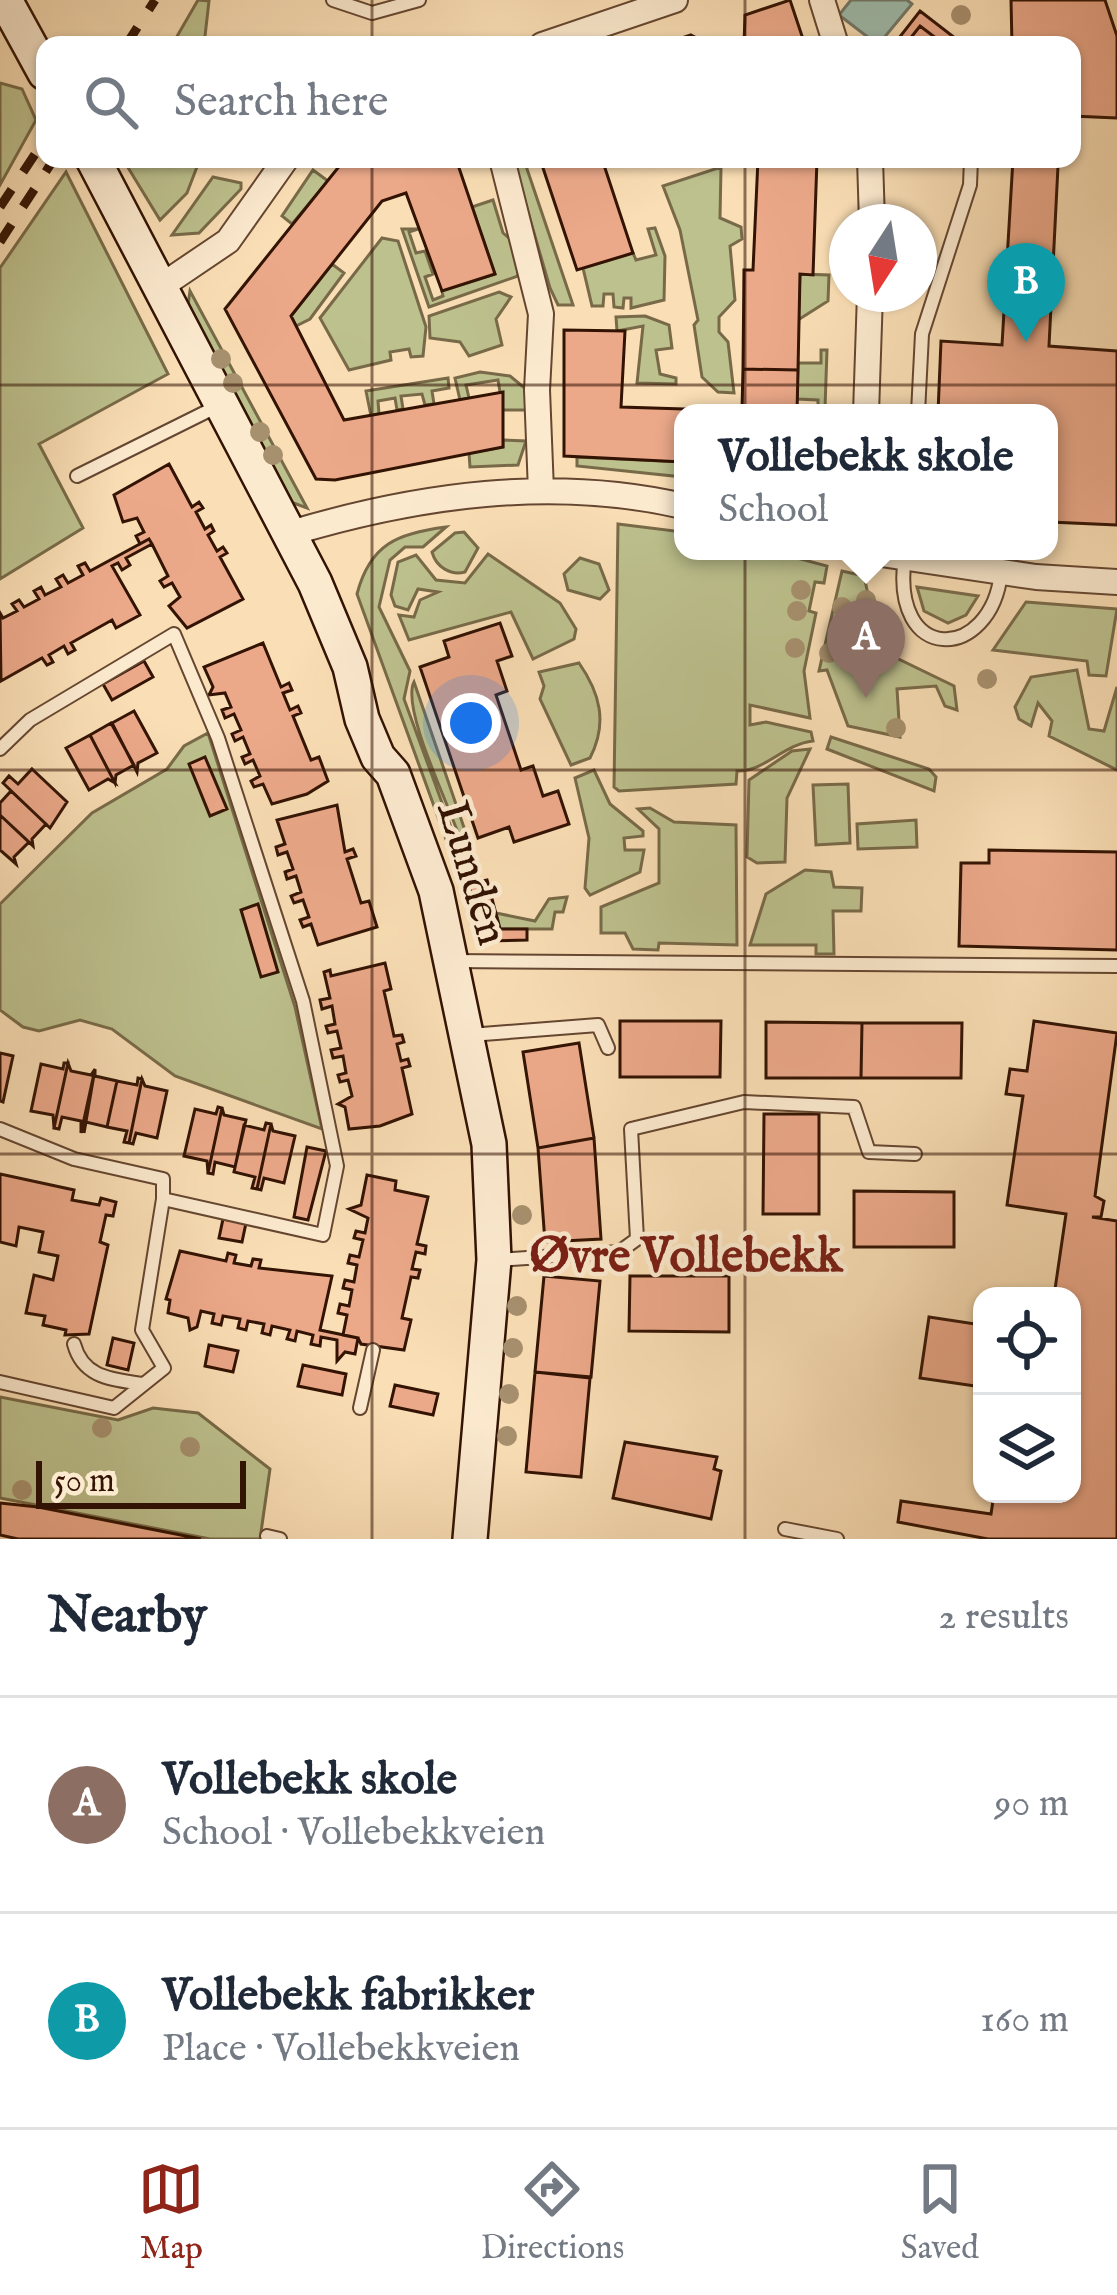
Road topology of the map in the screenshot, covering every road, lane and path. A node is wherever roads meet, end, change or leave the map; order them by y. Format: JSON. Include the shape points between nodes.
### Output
{"nodes":[{"id":1,"x":333,"y":0,"type":"edge"},
{"id":2,"x":419,"y":0,"type":"edge"},
{"id":3,"x":676,"y":0,"type":"edge"},
{"id":4,"x":822,"y":0,"type":"edge"},
{"id":5,"x":7,"y":16,"type":"edge"},
{"id":6,"x":569,"y":36,"type":"edge"},
{"id":7,"x":833,"y":36,"type":"edge"},
{"id":8,"x":36,"y":60,"type":"edge"},
{"id":9,"x":98,"y":168,"type":"edge"},
{"id":10,"x":280,"y":168,"type":"edge"},
{"id":11,"x":504,"y":168,"type":"edge"},
{"id":12,"x":870,"y":168,"type":"edge"},
{"id":13,"x":971,"y":168,"type":"edge"},
{"id":14,"x":871,"y":204,"type":"edge"},
{"id":15,"x":160,"y":287,"type":"junction"},
{"id":16,"x":869,"y":312,"type":"edge"},
{"id":17,"x":221,"y":404,"type":"junction"},
{"id":18,"x":866,"y":404,"type":"edge"},
{"id":19,"x":918,"y":404,"type":"edge"},
{"id":20,"x":77,"y":476,"type":"dead end"},
{"id":21,"x":542,"y":491,"type":"junction"},
{"id":22,"x":674,"y":504,"type":"edge"},
{"id":23,"x":291,"y":533,"type":"junction"},
{"id":24,"x":906,"y":560,"type":"edge"},
{"id":25,"x":932,"y":560,"type":"edge"},
{"id":26,"x":1001,"y":573,"type":"junction"},
{"id":27,"x":1117,"y":582,"type":"edge"},
{"id":28,"x":0,"y":749,"type":"edge"},
{"id":29,"x":453,"y":961,"type":"junction"},
{"id":30,"x":1117,"y":966,"type":"edge"},
{"id":31,"x":604,"y":1032,"type":"junction"},
{"id":32,"x":620,"y":1032,"type":"dead end"},
{"id":33,"x":470,"y":1035,"type":"junction"},
{"id":34,"x":608,"y":1048,"type":"dead end"},
{"id":35,"x":0,"y":1129,"type":"edge"},
{"id":36,"x":915,"y":1154,"type":"dead end"},
{"id":37,"x":163,"y":1199,"type":"junction"},
{"id":38,"x":494,"y":1260,"type":"junction"},
{"id":39,"x":74,"y":1344,"type":"dead end"},
{"id":40,"x":373,"y":1350,"type":"dead end"},
{"id":41,"x":0,"y":1382,"type":"edge"},
{"id":42,"x":142,"y":1384,"type":"junction"},
{"id":43,"x":360,"y":1408,"type":"dead end"},
{"id":44,"x":785,"y":1529,"type":"dead end"},
{"id":45,"x":470,"y":1539,"type":"edge"},
{"id":46,"x":837,"y":1539,"type":"edge"}],
"edges":[{"from":1,"to":2,"type":"lane","via":[[372,13]]},
{"from":3,"to":6,"type":"street"},
{"from":4,"to":7,"type":"street"},
{"from":5,"to":8,"type":"street"},
{"from":9,"to":15,"type":"street","name":"Lunden"},
{"from":10,"to":15,"type":"street","via":[[228,242]]},
{"from":11,"to":21,"type":"street","via":[[541,314]]},
{"from":12,"to":14,"type":"street"},
{"from":13,"to":19,"type":"lane","via":[[922,334]]},
{"from":15,"to":17,"type":"street","name":"Lunden"},
{"from":16,"to":18,"type":"street"},
{"from":17,"to":20,"type":"lane"},
{"from":17,"to":23,"type":"street","name":"Lunden"},
{"from":21,"to":22,"type":"street"},
{"from":21,"to":23,"type":"street","via":[[394,505]]},
{"from":23,"to":29,"type":"street","name":"Lunden","via":[[346,656],[378,757],[415,828]]},
{"from":24,"to":26,"type":"lane","via":[[905,611],[918,629],[943,639],[982,621]]},
{"from":25,"to":26,"type":"street"},
{"from":26,"to":27,"type":"street"},
{"from":28,"to":37,"type":"lane","via":[[30,720],[173,634],[218,738],[303,1001],[337,1166],[323,1234]]},
{"from":29,"to":30,"type":"lane"},
{"from":29,"to":33,"type":"street","name":"Lunden"},
{"from":31,"to":32,"type":"lane"},
{"from":31,"to":33,"type":"lane","via":[[598,1025]]},
{"from":31,"to":34,"type":"lane"},
{"from":33,"to":38,"type":"street","name":"Lunden","via":[[489,1144]]},
{"from":35,"to":37,"type":"lane","via":[[74,1159],[163,1179]]},
{"from":36,"to":38,"type":"lane","via":[[869,1152],[854,1107],[744,1102],[631,1130],[637,1239],[620,1252]]},
{"from":37,"to":42,"type":"lane","via":[[142,1330],[164,1368]]},
{"from":38,"to":45,"type":"street","name":"Lunden"},
{"from":39,"to":42,"type":"lane","via":[[78,1360],[97,1376]]},
{"from":40,"to":43,"type":"lane"},
{"from":41,"to":42,"type":"lane","via":[[114,1408]]},
{"from":44,"to":46,"type":"lane"}]}
